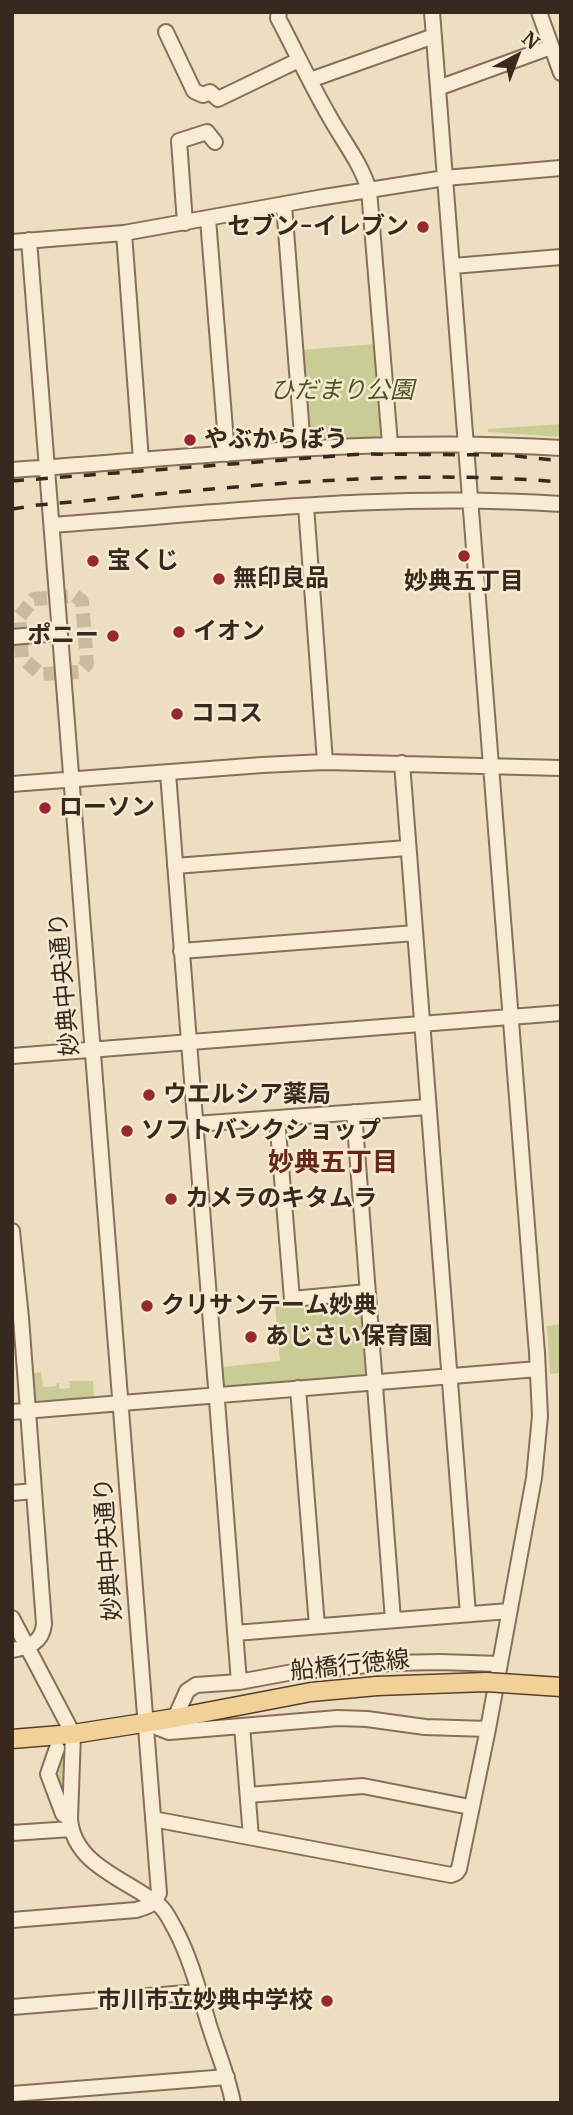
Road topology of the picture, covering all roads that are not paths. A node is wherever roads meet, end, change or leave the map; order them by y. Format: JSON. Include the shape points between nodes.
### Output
{"nodes":[{"id":1,"x":279,"y":12,"type":"edge"},
{"id":2,"x":432,"y":12,"type":"edge"},
{"id":3,"x":539,"y":12,"type":"edge"},
{"id":4,"x":166,"y":32,"type":"dead end"},
{"id":5,"x":434,"y":36,"type":"junction"},
{"id":6,"x":551,"y":47,"type":"junction"},
{"id":7,"x":299,"y":60,"type":"junction"},
{"id":8,"x":561,"y":73,"type":"edge"},
{"id":9,"x":310,"y":80,"type":"junction"},
{"id":10,"x":438,"y":88,"type":"junction"},
{"id":11,"x":215,"y":142,"type":"dead end"},
{"id":12,"x":561,"y":168,"type":"edge"},
{"id":13,"x":445,"y":178,"type":"junction"},
{"id":14,"x":369,"y":190,"type":"junction"},
{"id":15,"x":284,"y":205,"type":"junction"},
{"id":16,"x":208,"y":219,"type":"junction"},
{"id":17,"x":185,"y":223,"type":"junction"},
{"id":18,"x":124,"y":233,"type":"junction"},
{"id":19,"x":29,"y":240,"type":"junction"},
{"id":20,"x":12,"y":242,"type":"edge"},
{"id":21,"x":561,"y":257,"type":"edge"},
{"id":22,"x":453,"y":266,"type":"junction"},
{"id":23,"x":390,"y":444,"type":"junction"},
{"id":24,"x":466,"y":444,"type":"junction"},
{"id":25,"x":303,"y":448,"type":"junction"},
{"id":26,"x":561,"y":448,"type":"edge"},
{"id":27,"x":227,"y":454,"type":"junction"},
{"id":28,"x":141,"y":460,"type":"junction"},
{"id":29,"x":48,"y":468,"type":"junction"},
{"id":30,"x":12,"y":470,"type":"edge"},
{"id":31,"x":471,"y":501,"type":"junction"},
{"id":32,"x":561,"y":504,"type":"edge"},
{"id":33,"x":306,"y":506,"type":"junction"},
{"id":34,"x":52,"y":525,"type":"junction"},
{"id":35,"x":59,"y":633,"type":"junction"},
{"id":36,"x":12,"y":638,"type":"edge"},
{"id":37,"x":325,"y":762,"type":"junction"},
{"id":38,"x":402,"y":763,"type":"junction"},
{"id":39,"x":491,"y":766,"type":"junction"},
{"id":40,"x":561,"y":768,"type":"edge"},
{"id":41,"x":167,"y":773,"type":"junction"},
{"id":42,"x":71,"y":780,"type":"junction"},
{"id":43,"x":12,"y":785,"type":"edge"},
{"id":44,"x":408,"y":848,"type":"junction"},
{"id":45,"x":175,"y":866,"type":"junction"},
{"id":46,"x":415,"y":933,"type":"junction"},
{"id":47,"x":181,"y":951,"type":"junction"},
{"id":48,"x":561,"y":1013,"type":"edge"},
{"id":49,"x":511,"y":1017,"type":"junction"},
{"id":50,"x":422,"y":1024,"type":"junction"},
{"id":51,"x":189,"y":1042,"type":"junction"},
{"id":52,"x":93,"y":1049,"type":"junction"},
{"id":53,"x":12,"y":1056,"type":"edge"},
{"id":54,"x":428,"y":1107,"type":"junction"},
{"id":55,"x":354,"y":1112,"type":"junction"},
{"id":56,"x":277,"y":1118,"type":"junction"},
{"id":57,"x":195,"y":1124,"type":"junction"},
{"id":58,"x":12,"y":1231,"type":"edge"},
{"id":59,"x":367,"y":1292,"type":"junction"},
{"id":60,"x":17,"y":1319,"type":"edge"},
{"id":61,"x":538,"y":1369,"type":"junction"},
{"id":62,"x":450,"y":1377,"type":"junction"},
{"id":63,"x":374,"y":1382,"type":"junction"},
{"id":64,"x":298,"y":1388,"type":"junction"},
{"id":65,"x":216,"y":1395,"type":"junction"},
{"id":66,"x":121,"y":1402,"type":"junction"},
{"id":67,"x":28,"y":1410,"type":"junction"},
{"id":68,"x":12,"y":1412,"type":"edge"},
{"id":69,"x":34,"y":1491,"type":"junction"},
{"id":70,"x":12,"y":1493,"type":"edge"},
{"id":71,"x":509,"y":1611,"type":"junction"},
{"id":72,"x":468,"y":1614,"type":"junction"},
{"id":73,"x":12,"y":1618,"type":"edge"},
{"id":74,"x":393,"y":1620,"type":"junction"},
{"id":75,"x":317,"y":1626,"type":"junction"},
{"id":76,"x":235,"y":1633,"type":"junction"},
{"id":77,"x":28,"y":1647,"type":"junction"},
{"id":78,"x":12,"y":1650,"type":"edge"},
{"id":79,"x":500,"y":1664,"type":"junction"},
{"id":80,"x":239,"y":1682,"type":"junction"},
{"id":81,"x":561,"y":1687,"type":"edge"},
{"id":82,"x":175,"y":1718,"type":"junction"},
{"id":83,"x":146,"y":1723,"type":"junction"},
{"id":84,"x":242,"y":1726,"type":"junction"},
{"id":85,"x":488,"y":1729,"type":"junction"},
{"id":86,"x":74,"y":1734,"type":"junction"},
{"id":87,"x":12,"y":1739,"type":"edge"},
{"id":88,"x":57,"y":1748,"type":"dead end"},
{"id":89,"x":248,"y":1795,"type":"junction"},
{"id":90,"x":470,"y":1807,"type":"junction"},
{"id":91,"x":153,"y":1819,"type":"junction"},
{"id":92,"x":71,"y":1824,"type":"junction"},
{"id":93,"x":12,"y":1833,"type":"edge"},
{"id":94,"x":251,"y":1837,"type":"junction"},
{"id":95,"x":154,"y":1902,"type":"junction"},
{"id":96,"x":12,"y":1920,"type":"edge"},
{"id":97,"x":199,"y":1992,"type":"junction"},
{"id":98,"x":12,"y":2007,"type":"edge"},
{"id":99,"x":227,"y":2077,"type":"junction"},
{"id":100,"x":12,"y":2094,"type":"edge"},
{"id":101,"x":233,"y":2103,"type":"edge"}],
"edges":[{"from":1,"to":7,"type":"street"},
{"from":2,"to":5,"type":"street"},
{"from":3,"to":6,"type":"street"},
{"from":4,"to":7,"type":"street","via":[[194,92],[211,92],[218,99]]},
{"from":5,"to":9,"type":"street"},
{"from":5,"to":10,"type":"street"},
{"from":6,"to":8,"type":"street"},
{"from":6,"to":10,"type":"street"},
{"from":7,"to":9,"type":"street"},
{"from":9,"to":14,"type":"street","via":[[350,147]]},
{"from":10,"to":13,"type":"street"},
{"from":11,"to":17,"type":"street","via":[[208,132],[179,141]]},
{"from":12,"to":13,"type":"street"},
{"from":13,"to":14,"type":"street"},
{"from":13,"to":22,"type":"street"},
{"from":14,"to":15,"type":"street"},
{"from":14,"to":23,"type":"street"},
{"from":15,"to":16,"type":"street"},
{"from":15,"to":25,"type":"street"},
{"from":16,"to":17,"type":"street"},
{"from":16,"to":27,"type":"street"},
{"from":17,"to":18,"type":"street"},
{"from":18,"to":19,"type":"street"},
{"from":18,"to":28,"type":"street"},
{"from":19,"to":20,"type":"street"},
{"from":19,"to":29,"type":"street","name":"妙典中央通り"},
{"from":21,"to":22,"type":"street"},
{"from":22,"to":24,"type":"street"},
{"from":23,"to":24,"type":"street"},
{"from":23,"to":25,"type":"street"},
{"from":24,"to":26,"type":"street"},
{"from":24,"to":31,"type":"street"},
{"from":25,"to":27,"type":"street"},
{"from":27,"to":28,"type":"street"},
{"from":28,"to":29,"type":"street"},
{"from":29,"to":30,"type":"street"},
{"from":29,"to":34,"type":"street","name":"妙典中央通り"},
{"from":31,"to":32,"type":"street"},
{"from":31,"to":33,"type":"street"},
{"from":31,"to":39,"type":"street"},
{"from":33,"to":34,"type":"street"},
{"from":33,"to":37,"type":"street"},
{"from":34,"to":35,"type":"street","name":"妙典中央通り"},
{"from":35,"to":36,"type":"street"},
{"from":35,"to":42,"type":"street","name":"妙典中央通り"},
{"from":37,"to":38,"type":"street"},
{"from":37,"to":41,"type":"street"},
{"from":38,"to":39,"type":"street"},
{"from":38,"to":44,"type":"street"},
{"from":39,"to":40,"type":"street"},
{"from":39,"to":49,"type":"street"},
{"from":41,"to":42,"type":"street"},
{"from":41,"to":45,"type":"street"},
{"from":42,"to":43,"type":"street"},
{"from":42,"to":52,"type":"street","name":"妙典中央通り"},
{"from":44,"to":45,"type":"street"},
{"from":44,"to":46,"type":"street"},
{"from":45,"to":47,"type":"street"},
{"from":46,"to":47,"type":"street"},
{"from":46,"to":50,"type":"street"},
{"from":47,"to":51,"type":"street"},
{"from":48,"to":49,"type":"street"},
{"from":49,"to":50,"type":"street"},
{"from":49,"to":61,"type":"street"},
{"from":50,"to":51,"type":"street"},
{"from":50,"to":54,"type":"street"},
{"from":51,"to":52,"type":"street"},
{"from":51,"to":57,"type":"street"},
{"from":52,"to":53,"type":"street"},
{"from":52,"to":66,"type":"street","name":"妙典中央通り"},
{"from":54,"to":55,"type":"street"},
{"from":54,"to":62,"type":"street"},
{"from":55,"to":56,"type":"street"},
{"from":55,"to":59,"type":"street"},
{"from":56,"to":57,"type":"street"},
{"from":56,"to":59,"type":"street","via":[[292,1299]]},
{"from":57,"to":65,"type":"street"},
{"from":58,"to":60,"type":"street"},
{"from":59,"to":63,"type":"street"},
{"from":60,"to":67,"type":"street"},
{"from":61,"to":62,"type":"street"},
{"from":61,"to":71,"type":"street","via":[[540,1416],[534,1478]]},
{"from":62,"to":63,"type":"street"},
{"from":62,"to":72,"type":"street"},
{"from":63,"to":64,"type":"street"},
{"from":63,"to":74,"type":"street"},
{"from":64,"to":65,"type":"street"},
{"from":64,"to":75,"type":"street"},
{"from":65,"to":66,"type":"street"},
{"from":65,"to":76,"type":"street"},
{"from":66,"to":67,"type":"street"},
{"from":66,"to":83,"type":"street","name":"妙典中央通り"},
{"from":67,"to":68,"type":"street"},
{"from":67,"to":69,"type":"street"},
{"from":69,"to":70,"type":"street"},
{"from":69,"to":77,"type":"street","via":[[44,1624],[40,1639]]},
{"from":71,"to":72,"type":"street"},
{"from":71,"to":79,"type":"street"},
{"from":72,"to":74,"type":"street"},
{"from":73,"to":77,"type":"street"},
{"from":74,"to":75,"type":"street"},
{"from":75,"to":76,"type":"street"},
{"from":76,"to":80,"type":"street"},
{"from":77,"to":78,"type":"street"},
{"from":77,"to":86,"type":"street"},
{"from":79,"to":80,"type":"street","via":[[390,1663]]},
{"from":79,"to":85,"type":"street"},
{"from":80,"to":82,"type":"street","via":[[191,1687]]},
{"from":81,"to":82,"type":"main road","name":"船橋行徳線","bridge":true,"via":[[486,1682],[377,1686],[311,1692]]},
{"from":82,"to":83,"type":"main road","name":"船橋行徳線"},
{"from":83,"to":84,"type":"street","via":[[169,1732]]},
{"from":83,"to":86,"type":"main road","name":"船橋行徳線"},
{"from":83,"to":91,"type":"street","name":"妙典中央通り"},
{"from":84,"to":85,"type":"street","via":[[338,1718]]},
{"from":84,"to":89,"type":"street"},
{"from":85,"to":90,"type":"street"},
{"from":86,"to":87,"type":"main road","name":"船橋行徳線"},
{"from":86,"to":92,"type":"street"},
{"from":88,"to":92,"type":"street","via":[[48,1774]]},
{"from":89,"to":90,"type":"street","via":[[363,1786]]},
{"from":89,"to":94,"type":"street"},
{"from":90,"to":94,"type":"street","via":[[459,1869],[451,1875]]},
{"from":91,"to":94,"type":"street"},
{"from":91,"to":95,"type":"street","name":"妙典中央通り","via":[[159,1893]]},
{"from":92,"to":93,"type":"street"},
{"from":92,"to":95,"type":"street","via":[[86,1853],[103,1871]]},
{"from":95,"to":96,"type":"street","via":[[136,1910]]},
{"from":95,"to":97,"type":"street","via":[[165,1912],[185,1948]]},
{"from":97,"to":98,"type":"street"},
{"from":97,"to":99,"type":"street"},
{"from":99,"to":100,"type":"street"},
{"from":99,"to":101,"type":"street"}]}
